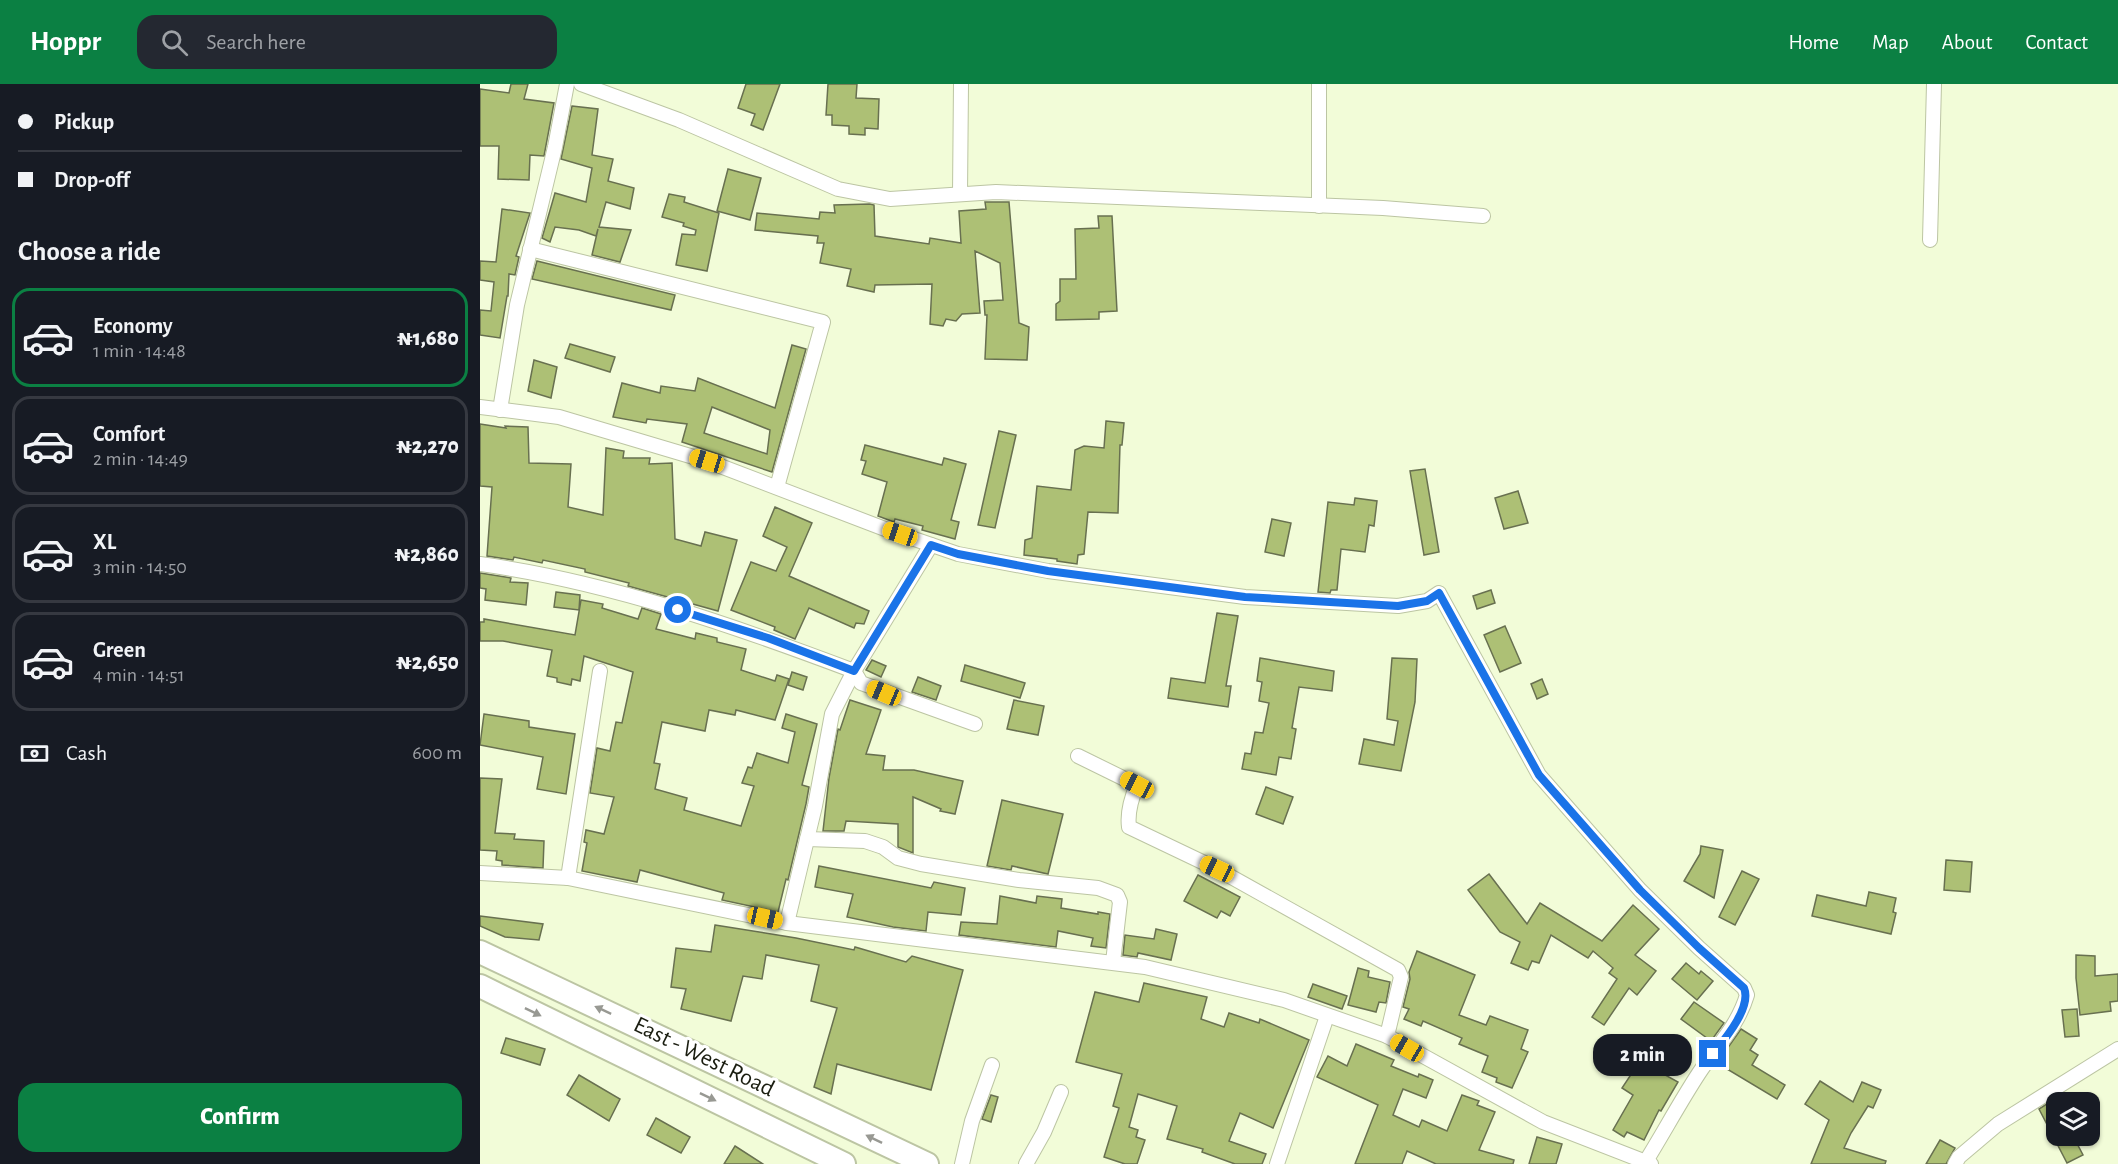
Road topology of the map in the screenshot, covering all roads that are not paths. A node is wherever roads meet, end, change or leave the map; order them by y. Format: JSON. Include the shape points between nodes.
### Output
{"nodes":[{"id":1,"x":567,"y":84,"type":"edge"},
{"id":2,"x":581,"y":84,"type":"edge"},
{"id":3,"x":961,"y":84,"type":"edge"},
{"id":4,"x":1319,"y":84,"type":"edge"},
{"id":5,"x":1934,"y":84,"type":"edge"},
{"id":6,"x":960,"y":194,"type":"junction"},
{"id":7,"x":1319,"y":206,"type":"junction"},
{"id":8,"x":1483,"y":216,"type":"dead end"},
{"id":9,"x":1930,"y":240,"type":"dead end"},
{"id":10,"x":530,"y":249,"type":"junction"},
{"id":11,"x":480,"y":407,"type":"edge"},
{"id":12,"x":500,"y":410,"type":"junction"},
{"id":13,"x":777,"y":488,"type":"junction"},
{"id":14,"x":931,"y":545,"type":"junction"},
{"id":15,"x":480,"y":564,"type":"edge"},
{"id":16,"x":600,"y":671,"type":"dead end"},
{"id":17,"x":854,"y":671,"type":"junction"},
{"id":18,"x":975,"y":724,"type":"dead end"},
{"id":19,"x":1078,"y":756,"type":"dead end"},
{"id":20,"x":807,"y":839,"type":"junction"},
{"id":21,"x":480,"y":873,"type":"edge"},
{"id":22,"x":568,"y":878,"type":"junction"},
{"id":23,"x":787,"y":923,"type":"junction"},
{"id":24,"x":480,"y":952,"type":"edge"},
{"id":25,"x":1113,"y":962,"type":"junction"},
{"id":26,"x":480,"y":986,"type":"edge"},
{"id":27,"x":1327,"y":1016,"type":"junction"},
{"id":28,"x":1387,"y":1036,"type":"junction"},
{"id":29,"x":2118,"y":1049,"type":"edge"},
{"id":30,"x":992,"y":1065,"type":"dead end"},
{"id":31,"x":1061,"y":1092,"type":"dead end"},
{"id":32,"x":822,"y":1159,"type":"edge"},
{"id":33,"x":1649,"y":1163,"type":"edge"},
{"id":34,"x":844,"y":1164,"type":"edge"},
{"id":35,"x":927,"y":1164,"type":"edge"},
{"id":36,"x":962,"y":1164,"type":"edge"},
{"id":37,"x":1026,"y":1164,"type":"edge"},
{"id":38,"x":1277,"y":1164,"type":"edge"},
{"id":39,"x":1955,"y":1164,"type":"edge"}],
"edges":[{"from":1,"to":10,"type":"street"},
{"from":2,"to":6,"type":"street","via":[[679,120],[838,189],[890,199]]},
{"from":3,"to":6,"type":"street"},
{"from":4,"to":7,"type":"street"},
{"from":5,"to":9,"type":"street"},
{"from":6,"to":7,"type":"street","via":[[996,192]]},
{"from":7,"to":8,"type":"street"},
{"from":10,"to":12,"type":"street"},
{"from":10,"to":13,"type":"street","via":[[824,322]]},
{"from":11,"to":12,"type":"street"},
{"from":12,"to":13,"type":"street","via":[[559,417],[707,461]]},
{"from":13,"to":14,"type":"street"},
{"from":14,"to":17,"type":"street"},
{"from":14,"to":33,"type":"street","via":[[1048,571],[1245,597],[1398,606],[1427,601],[1439,593],[1539,775],[1640,890],[1747,995],[1728,1035],[1699,1072]]},
{"from":15,"to":17,"type":"street","via":[[610,589],[768,638]]},
{"from":16,"to":22,"type":"street"},
{"from":17,"to":18,"type":"street","via":[[861,683]]},
{"from":17,"to":20,"type":"street","via":[[832,714]]},
{"from":19,"to":28,"type":"street","via":[[1137,785],[1127,817],[1129,827],[1217,869],[1398,970],[1401,977]]},
{"from":20,"to":23,"type":"street"},
{"from":20,"to":25,"type":"street","via":[[865,841],[898,858],[921,864],[1098,888],[1117,894],[1120,902]]},
{"from":21,"to":22,"type":"street"},
{"from":22,"to":23,"type":"street"},
{"from":23,"to":25,"type":"street"},
{"from":35,"to":24,"type":"main road","name":"East - West Road","one_way":true},
{"from":25,"to":27,"type":"street","via":[[1284,1000]]},
{"from":26,"to":32,"type":"main road","name":"East - West Road","one_way":true},
{"from":27,"to":28,"type":"street"},
{"from":27,"to":38,"type":"street"},
{"from":28,"to":33,"type":"street","via":[[1543,1122]]},
{"from":29,"to":39,"type":"street","via":[[1998,1124]]},
{"from":30,"to":36,"type":"street"},
{"from":31,"to":37,"type":"street"},
{"from":32,"to":34,"type":"main road","name":"East - West Road"}]}
